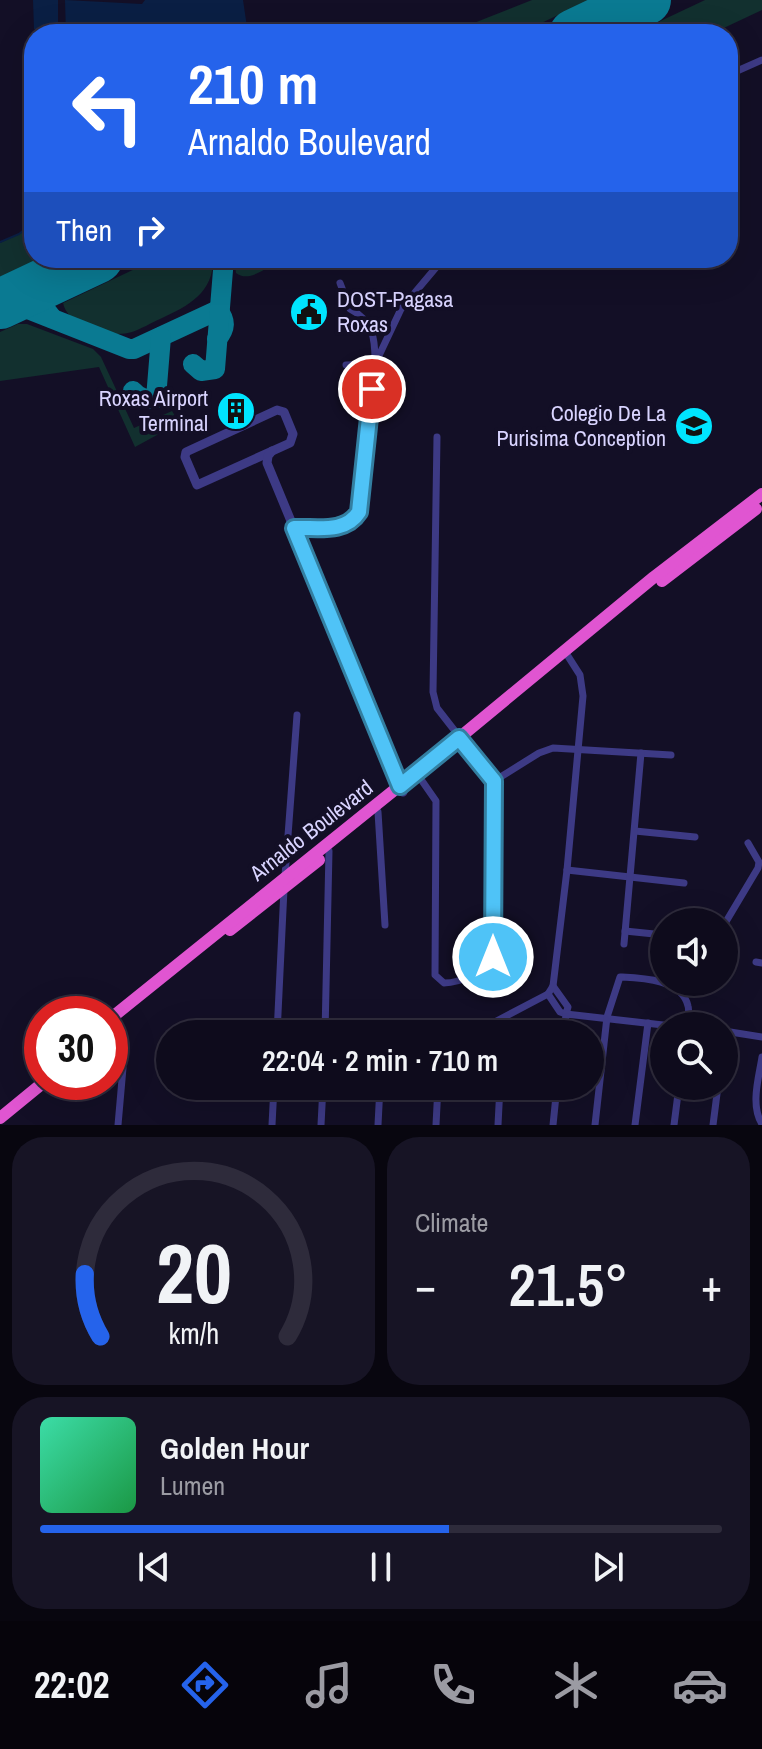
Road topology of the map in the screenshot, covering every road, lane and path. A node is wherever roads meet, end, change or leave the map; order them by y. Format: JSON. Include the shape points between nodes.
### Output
{"nodes":[{"id":1,"x":762,"y":60,"type":"edge"},
{"id":2,"x":738,"y":71,"type":"edge"},
{"id":3,"x":436,"y":268,"type":"edge"},
{"id":4,"x":340,"y":283,"type":"dead end"},
{"id":5,"x":375,"y":364,"type":"junction"},
{"id":6,"x":346,"y":365,"type":"dead end"},
{"id":7,"x":437,"y":437,"type":"dead end"},
{"id":8,"x":272,"y":451,"type":"junction"},
{"id":9,"x":255,"y":459,"type":"junction"},
{"id":10,"x":267,"y":463,"type":"junction"},
{"id":11,"x":762,"y":494,"type":"edge"},
{"id":12,"x":762,"y":504,"type":"edge"},
{"id":13,"x":294,"y":528,"type":"junction"},
{"id":14,"x":719,"y":530,"type":"junction"},
{"id":15,"x":567,"y":654,"type":"junction"},
{"id":16,"x":297,"y":715,"type":"dead end"},
{"id":17,"x":461,"y":740,"type":"junction"},
{"id":18,"x":579,"y":748,"type":"junction"},
{"id":19,"x":641,"y":753,"type":"junction"},
{"id":20,"x":671,"y":755,"type":"dead end"},
{"id":21,"x":420,"y":778,"type":"junction"},
{"id":22,"x":494,"y":781,"type":"junction"},
{"id":23,"x":401,"y":789,"type":"junction"},
{"id":24,"x":378,"y":812,"type":"junction"},
{"id":25,"x":635,"y":831,"type":"junction"},
{"id":26,"x":344,"y":835,"type":"junction"},
{"id":27,"x":695,"y":837,"type":"dead end"},
{"id":28,"x":748,"y":843,"type":"dead end"},
{"id":29,"x":329,"y":851,"type":"junction"},
{"id":30,"x":567,"y":870,"type":"junction"},
{"id":31,"x":631,"y":877,"type":"junction"},
{"id":32,"x":284,"y":883,"type":"junction"},
{"id":33,"x":684,"y":883,"type":"dead end"},
{"id":34,"x":734,"y":908,"type":"edge"},
{"id":35,"x":385,"y":925,"type":"dead end"},
{"id":36,"x":625,"y":931,"type":"junction"},
{"id":37,"x":650,"y":934,"type":"edge"},
{"id":38,"x":624,"y":944,"type":"dead end"},
{"id":39,"x":553,"y":986,"type":"junction"},
{"id":40,"x":548,"y":994,"type":"junction"},
{"id":41,"x":128,"y":1007,"type":"edge"},
{"id":42,"x":688,"y":1012,"type":"edge"},
{"id":43,"x":566,"y":1014,"type":"junction"},
{"id":44,"x":607,"y":1017,"type":"junction"},
{"id":45,"x":278,"y":1020,"type":"edge"},
{"id":46,"x":325,"y":1020,"type":"edge"},
{"id":47,"x":501,"y":1020,"type":"edge"},
{"id":48,"x":565,"y":1020,"type":"edge"},
{"id":49,"x":648,"y":1023,"type":"joint"},
{"id":50,"x":738,"y":1034,"type":"edge"},
{"id":51,"x":762,"y":1037,"type":"edge"},
{"id":52,"x":762,"y":1057,"type":"edge"},
{"id":53,"x":24,"y":1090,"type":"edge"},
{"id":54,"x":24,"y":1096,"type":"edge"},
{"id":55,"x":120,"y":1100,"type":"edge"},
{"id":56,"x":273,"y":1100,"type":"edge"},
{"id":57,"x":322,"y":1100,"type":"edge"},
{"id":58,"x":379,"y":1100,"type":"edge"},
{"id":59,"x":437,"y":1100,"type":"edge"},
{"id":60,"x":499,"y":1100,"type":"edge"},
{"id":61,"x":556,"y":1100,"type":"edge"},
{"id":62,"x":677,"y":1100,"type":"edge"},
{"id":63,"x":716,"y":1100,"type":"edge"},
{"id":64,"x":3,"y":1110,"type":"edge"},
{"id":65,"x":762,"y":1124,"type":"edge"},
{"id":66,"x":118,"y":1125,"type":"edge"},
{"id":67,"x":272,"y":1125,"type":"edge"},
{"id":68,"x":321,"y":1125,"type":"edge"},
{"id":69,"x":378,"y":1125,"type":"edge"},
{"id":70,"x":436,"y":1125,"type":"edge"},
{"id":71,"x":498,"y":1125,"type":"edge"},
{"id":72,"x":553,"y":1125,"type":"edge"},
{"id":73,"x":595,"y":1125,"type":"edge"},
{"id":74,"x":635,"y":1125,"type":"edge"},
{"id":75,"x":674,"y":1125,"type":"edge"},
{"id":76,"x":713,"y":1125,"type":"edge"}],
"edges":[{"from":1,"to":2,"type":"street"},
{"from":3,"to":5,"type":"street","via":[[401,309]]},
{"from":4,"to":5,"type":"street","via":[[350,309],[370,324]]},
{"from":5,"to":6,"type":"street"},
{"from":5,"to":13,"type":"street","via":[[359,512],[344,526]]},
{"from":7,"to":17,"type":"street","via":[[433,692],[437,708]]},
{"from":8,"to":9,"type":"street"},
{"from":8,"to":9,"type":"street","via":[[292,439],[281,410],[184,454],[199,485]]},
{"from":8,"to":10,"type":"street"},
{"from":9,"to":10,"type":"street"},
{"from":10,"to":13,"type":"street"},
{"from":11,"to":14,"type":"highway","name":"Arnaldo Boulevard"},
{"from":12,"to":14,"type":"highway","name":"Arnaldo Boulevard"},
{"from":13,"to":23,"type":"street"},
{"from":14,"to":15,"type":"highway","name":"Arnaldo Boulevard"},
{"from":15,"to":17,"type":"highway","name":"Arnaldo Boulevard"},
{"from":15,"to":18,"type":"street","via":[[580,675],[583,696]]},
{"from":16,"to":32,"type":"street"},
{"from":17,"to":21,"type":"highway","name":"Arnaldo Boulevard"},
{"from":17,"to":22,"type":"street"},
{"from":17,"to":23,"type":"highway","name":"Arnaldo Boulevard"},
{"from":18,"to":19,"type":"street"},
{"from":18,"to":22,"type":"street","via":[[539,753]]},
{"from":18,"to":30,"type":"street"},
{"from":19,"to":20,"type":"street"},
{"from":19,"to":25,"type":"street"},
{"from":21,"to":22,"type":"street","via":[[436,801],[435,975],[444,983],[488,967],[493,957]]},
{"from":21,"to":23,"type":"highway","name":"Arnaldo Boulevard"},
{"from":23,"to":24,"type":"highway","name":"Arnaldo Boulevard"},
{"from":23,"to":26,"type":"highway","name":"Arnaldo Boulevard"},
{"from":24,"to":26,"type":"highway","name":"Arnaldo Boulevard"},
{"from":24,"to":35,"type":"street"},
{"from":25,"to":27,"type":"street"},
{"from":25,"to":31,"type":"street"},
{"from":26,"to":29,"type":"highway","name":"Arnaldo Boulevard"},
{"from":26,"to":32,"type":"highway","name":"Arnaldo Boulevard"},
{"from":28,"to":34,"type":"street","via":[[758,868]]},
{"from":29,"to":32,"type":"highway","name":"Arnaldo Boulevard"},
{"from":29,"to":46,"type":"street"},
{"from":30,"to":31,"type":"street"},
{"from":30,"to":39,"type":"street"},
{"from":31,"to":33,"type":"street"},
{"from":31,"to":36,"type":"street"},
{"from":32,"to":41,"type":"highway","name":"Arnaldo Boulevard"},
{"from":32,"to":45,"type":"street"},
{"from":36,"to":37,"type":"street"},
{"from":36,"to":38,"type":"street"},
{"from":39,"to":40,"type":"street"},
{"from":39,"to":43,"type":"street","via":[[568,1007]]},
{"from":40,"to":43,"type":"street"},
{"from":40,"to":47,"type":"street"},
{"from":42,"to":44,"type":"street","via":[[682,995],[663,983],[620,977]]},
{"from":43,"to":44,"type":"street"},
{"from":43,"to":48,"type":"street"},
{"from":44,"to":49,"type":"street"},
{"from":44,"to":73,"type":"street"},
{"from":49,"to":74,"type":"street"},
{"from":50,"to":51,"type":"street"},
{"from":52,"to":65,"type":"street","via":[[756,1106]]},
{"from":53,"to":64,"type":"highway"},
{"from":54,"to":64,"type":"highway"},
{"from":55,"to":66,"type":"street"},
{"from":56,"to":67,"type":"street"},
{"from":57,"to":68,"type":"street"},
{"from":58,"to":69,"type":"street"},
{"from":59,"to":70,"type":"street"},
{"from":60,"to":71,"type":"street"},
{"from":61,"to":72,"type":"street"},
{"from":62,"to":75,"type":"street"},
{"from":63,"to":76,"type":"street"}]}
